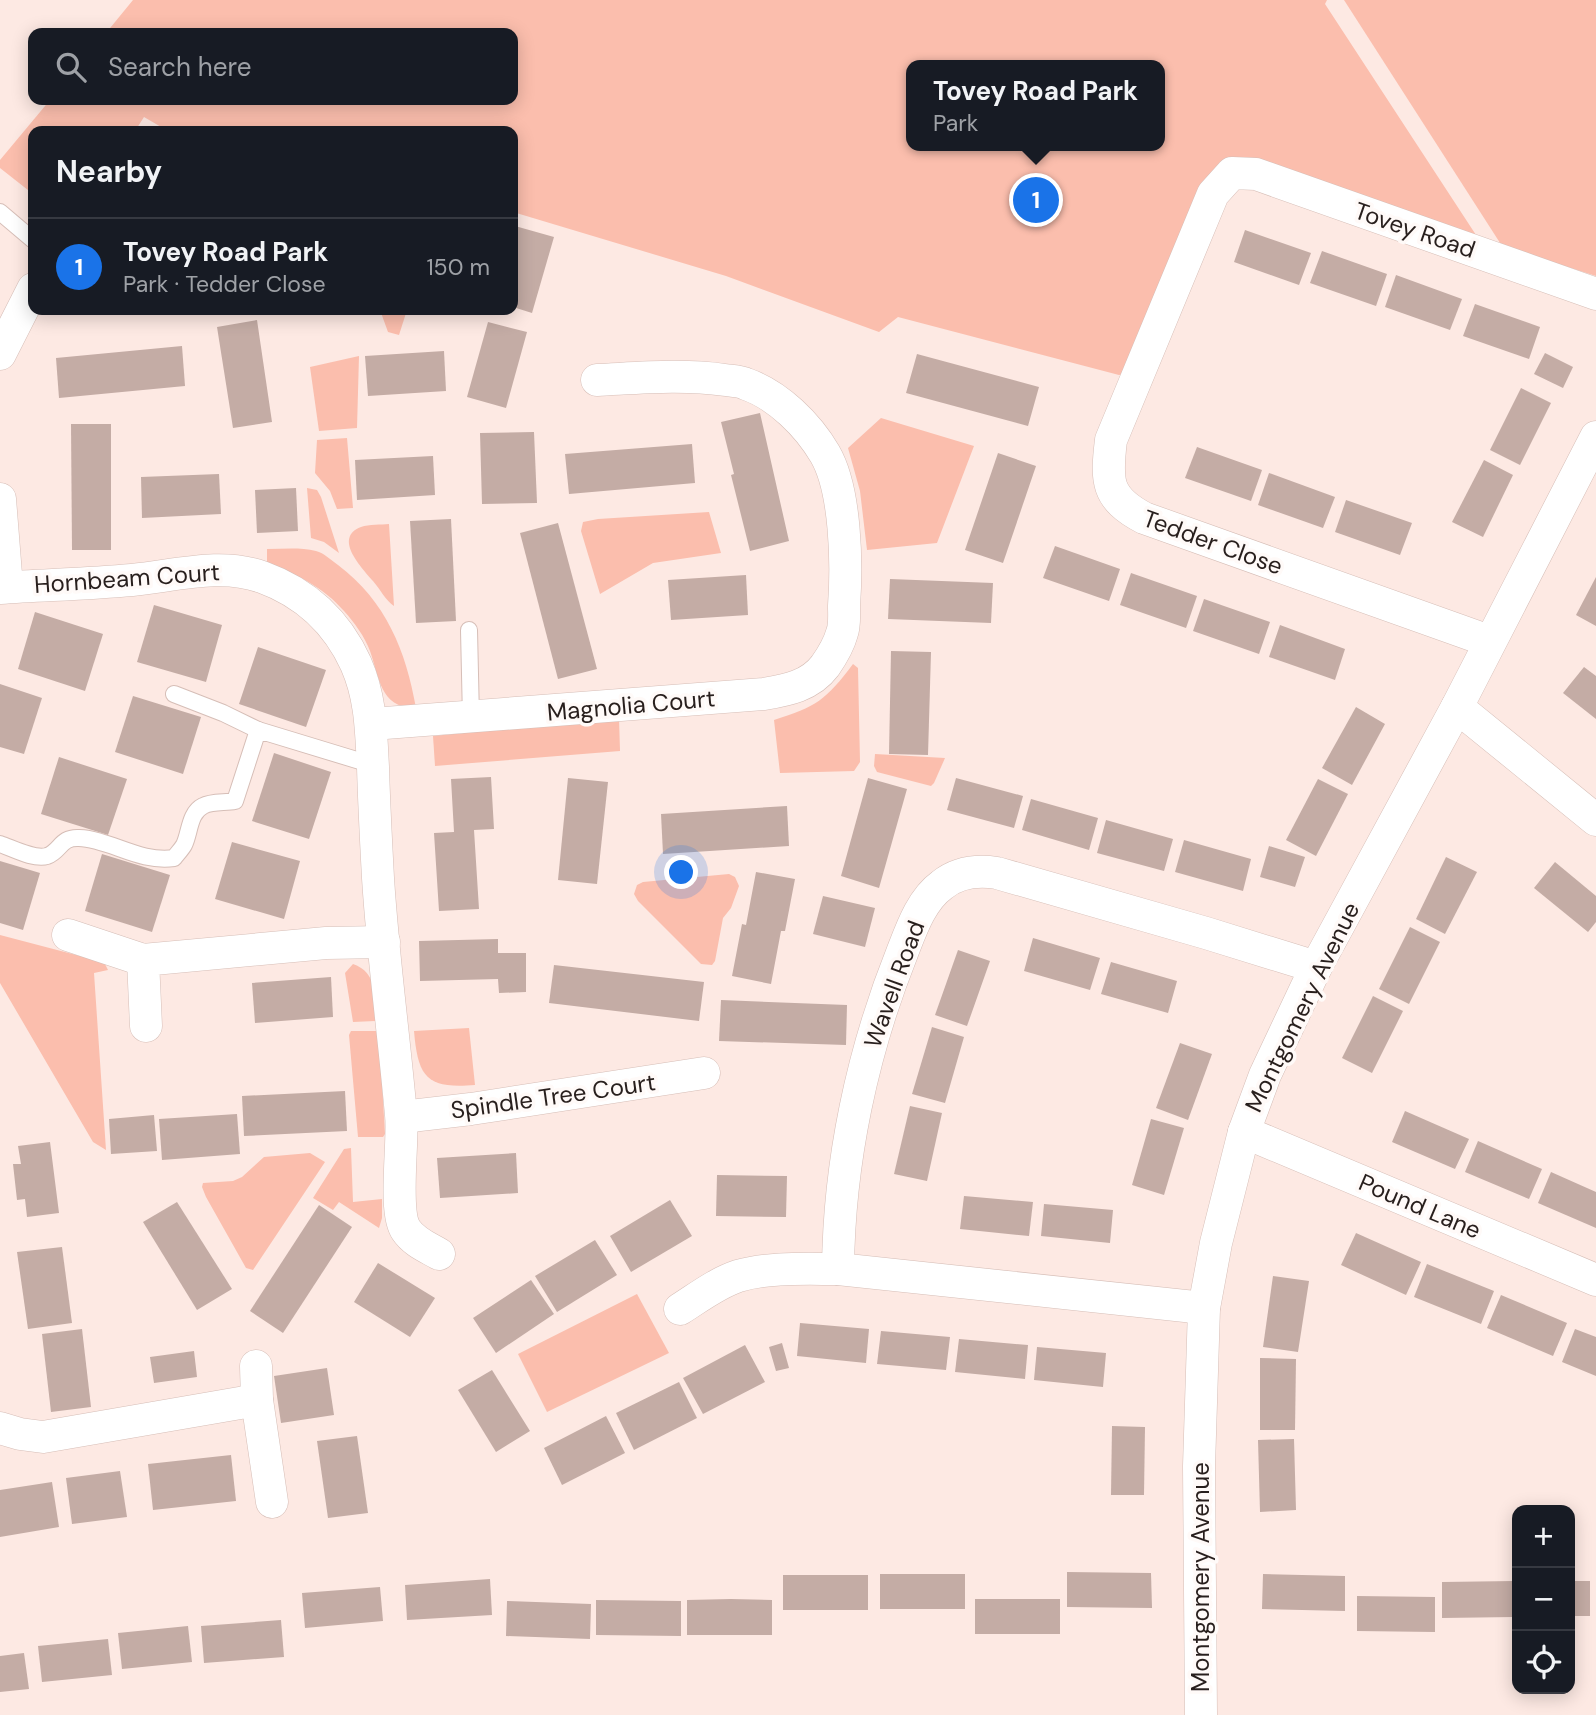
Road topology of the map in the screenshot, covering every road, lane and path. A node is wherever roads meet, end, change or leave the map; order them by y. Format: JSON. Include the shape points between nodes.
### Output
{"nodes":[{"id":1,"x":1232,"y":173,"type":"joint"},
{"id":2,"x":0,"y":212,"type":"edge"},
{"id":3,"x":28,"y":236,"type":"edge"},
{"id":4,"x":1596,"y":294,"type":"edge"},
{"id":5,"x":28,"y":299,"type":"edge"},
{"id":6,"x":0,"y":354,"type":"edge"},
{"id":7,"x":597,"y":380,"type":"dead end"},
{"id":8,"x":1596,"y":437,"type":"edge"},
{"id":9,"x":0,"y":499,"type":"edge"},
{"id":10,"x":3,"y":588,"type":"edge"},
{"id":11,"x":469,"y":630,"type":"dead end"},
{"id":12,"x":1489,"y":641,"type":"junction"},
{"id":13,"x":174,"y":695,"type":"dead end"},
{"id":14,"x":1457,"y":707,"type":"junction"},
{"id":15,"x":471,"y":718,"type":"junction"},
{"id":16,"x":372,"y":724,"type":"junction"},
{"id":17,"x":258,"y":730,"type":"junction"},
{"id":18,"x":373,"y":765,"type":"junction"},
{"id":19,"x":1596,"y":820,"type":"edge"},
{"id":20,"x":0,"y":844,"type":"edge"},
{"id":21,"x":68,"y":935,"type":"dead end"},
{"id":22,"x":384,"y":942,"type":"junction"},
{"id":23,"x":143,"y":960,"type":"junction"},
{"id":24,"x":1316,"y":967,"type":"junction"},
{"id":25,"x":146,"y":1026,"type":"dead end"},
{"id":26,"x":704,"y":1073,"type":"dead end"},
{"id":27,"x":402,"y":1116,"type":"junction"},
{"id":28,"x":1244,"y":1132,"type":"junction"},
{"id":29,"x":439,"y":1254,"type":"dead end"},
{"id":30,"x":838,"y":1269,"type":"junction"},
{"id":31,"x":1596,"y":1280,"type":"edge"},
{"id":32,"x":1204,"y":1308,"type":"junction"},
{"id":33,"x":680,"y":1309,"type":"dead end"},
{"id":34,"x":256,"y":1366,"type":"dead end"},
{"id":35,"x":257,"y":1400,"type":"junction"},
{"id":36,"x":0,"y":1428,"type":"edge"},
{"id":37,"x":272,"y":1502,"type":"dead end"},
{"id":38,"x":1200,"y":1715,"type":"edge"}],
"edges":[{"from":1,"to":4,"type":"street","name":"Tovey Road","via":[[1256,174]]},
{"from":1,"to":12,"type":"street","name":"Tedder Close","via":[[1213,194],[1111,440],[1108,464],[1114,496],[1144,518]]},
{"from":2,"to":3,"type":"lane"},
{"from":5,"to":6,"type":"street"},
{"from":7,"to":15,"type":"street","name":"Magnolia Court","via":[[695,376],[746,383],[794,416],[826,456],[841,510],[846,563],[843,631],[824,668],[790,690]]},
{"from":8,"to":12,"type":"street","name":"Montgomery Avenue"},
{"from":9,"to":10,"type":"street"},
{"from":10,"to":16,"type":"street","name":"Hornbeam Court","via":[[223,569],[261,577],[297,593],[331,624],[357,665]]},
{"from":11,"to":15,"type":"lane"},
{"from":12,"to":14,"type":"street","name":"Montgomery Avenue"},
{"from":13,"to":17,"type":"lane"},
{"from":14,"to":19,"type":"street"},
{"from":14,"to":24,"type":"street","name":"Montgomery Avenue"},
{"from":15,"to":16,"type":"street","name":"Magnolia Court"},
{"from":16,"to":18,"type":"street"},
{"from":17,"to":18,"type":"lane"},
{"from":17,"to":20,"type":"lane","via":[[235,801],[200,807],[174,858],[159,860],[81,838],[62,841],[48,855],[38,856]]},
{"from":18,"to":22,"type":"street"},
{"from":21,"to":23,"type":"street"},
{"from":22,"to":23,"type":"street"},
{"from":22,"to":27,"type":"street"},
{"from":23,"to":25,"type":"street"},
{"from":24,"to":28,"type":"street","name":"Montgomery Avenue","via":[[1265,1075]]},
{"from":24,"to":30,"type":"street","name":"Wavell Road","via":[[997,873],[959,874],[940,886],[913,924],[866,1060],[848,1152]]},
{"from":26,"to":27,"type":"street","name":"Spindle Tree Court"},
{"from":27,"to":29,"type":"street","via":[[400,1203],[404,1227],[415,1241]]},
{"from":28,"to":31,"type":"street","name":"Pound Lane"},
{"from":28,"to":32,"type":"street","name":"Montgomery Avenue"},
{"from":30,"to":32,"type":"street"},
{"from":30,"to":33,"type":"street","via":[[779,1269],[738,1276]]},
{"from":32,"to":38,"type":"street","name":"Montgomery Avenue"},
{"from":34,"to":35,"type":"street"},
{"from":35,"to":36,"type":"street","via":[[43,1437]]},
{"from":35,"to":37,"type":"street"}]}
